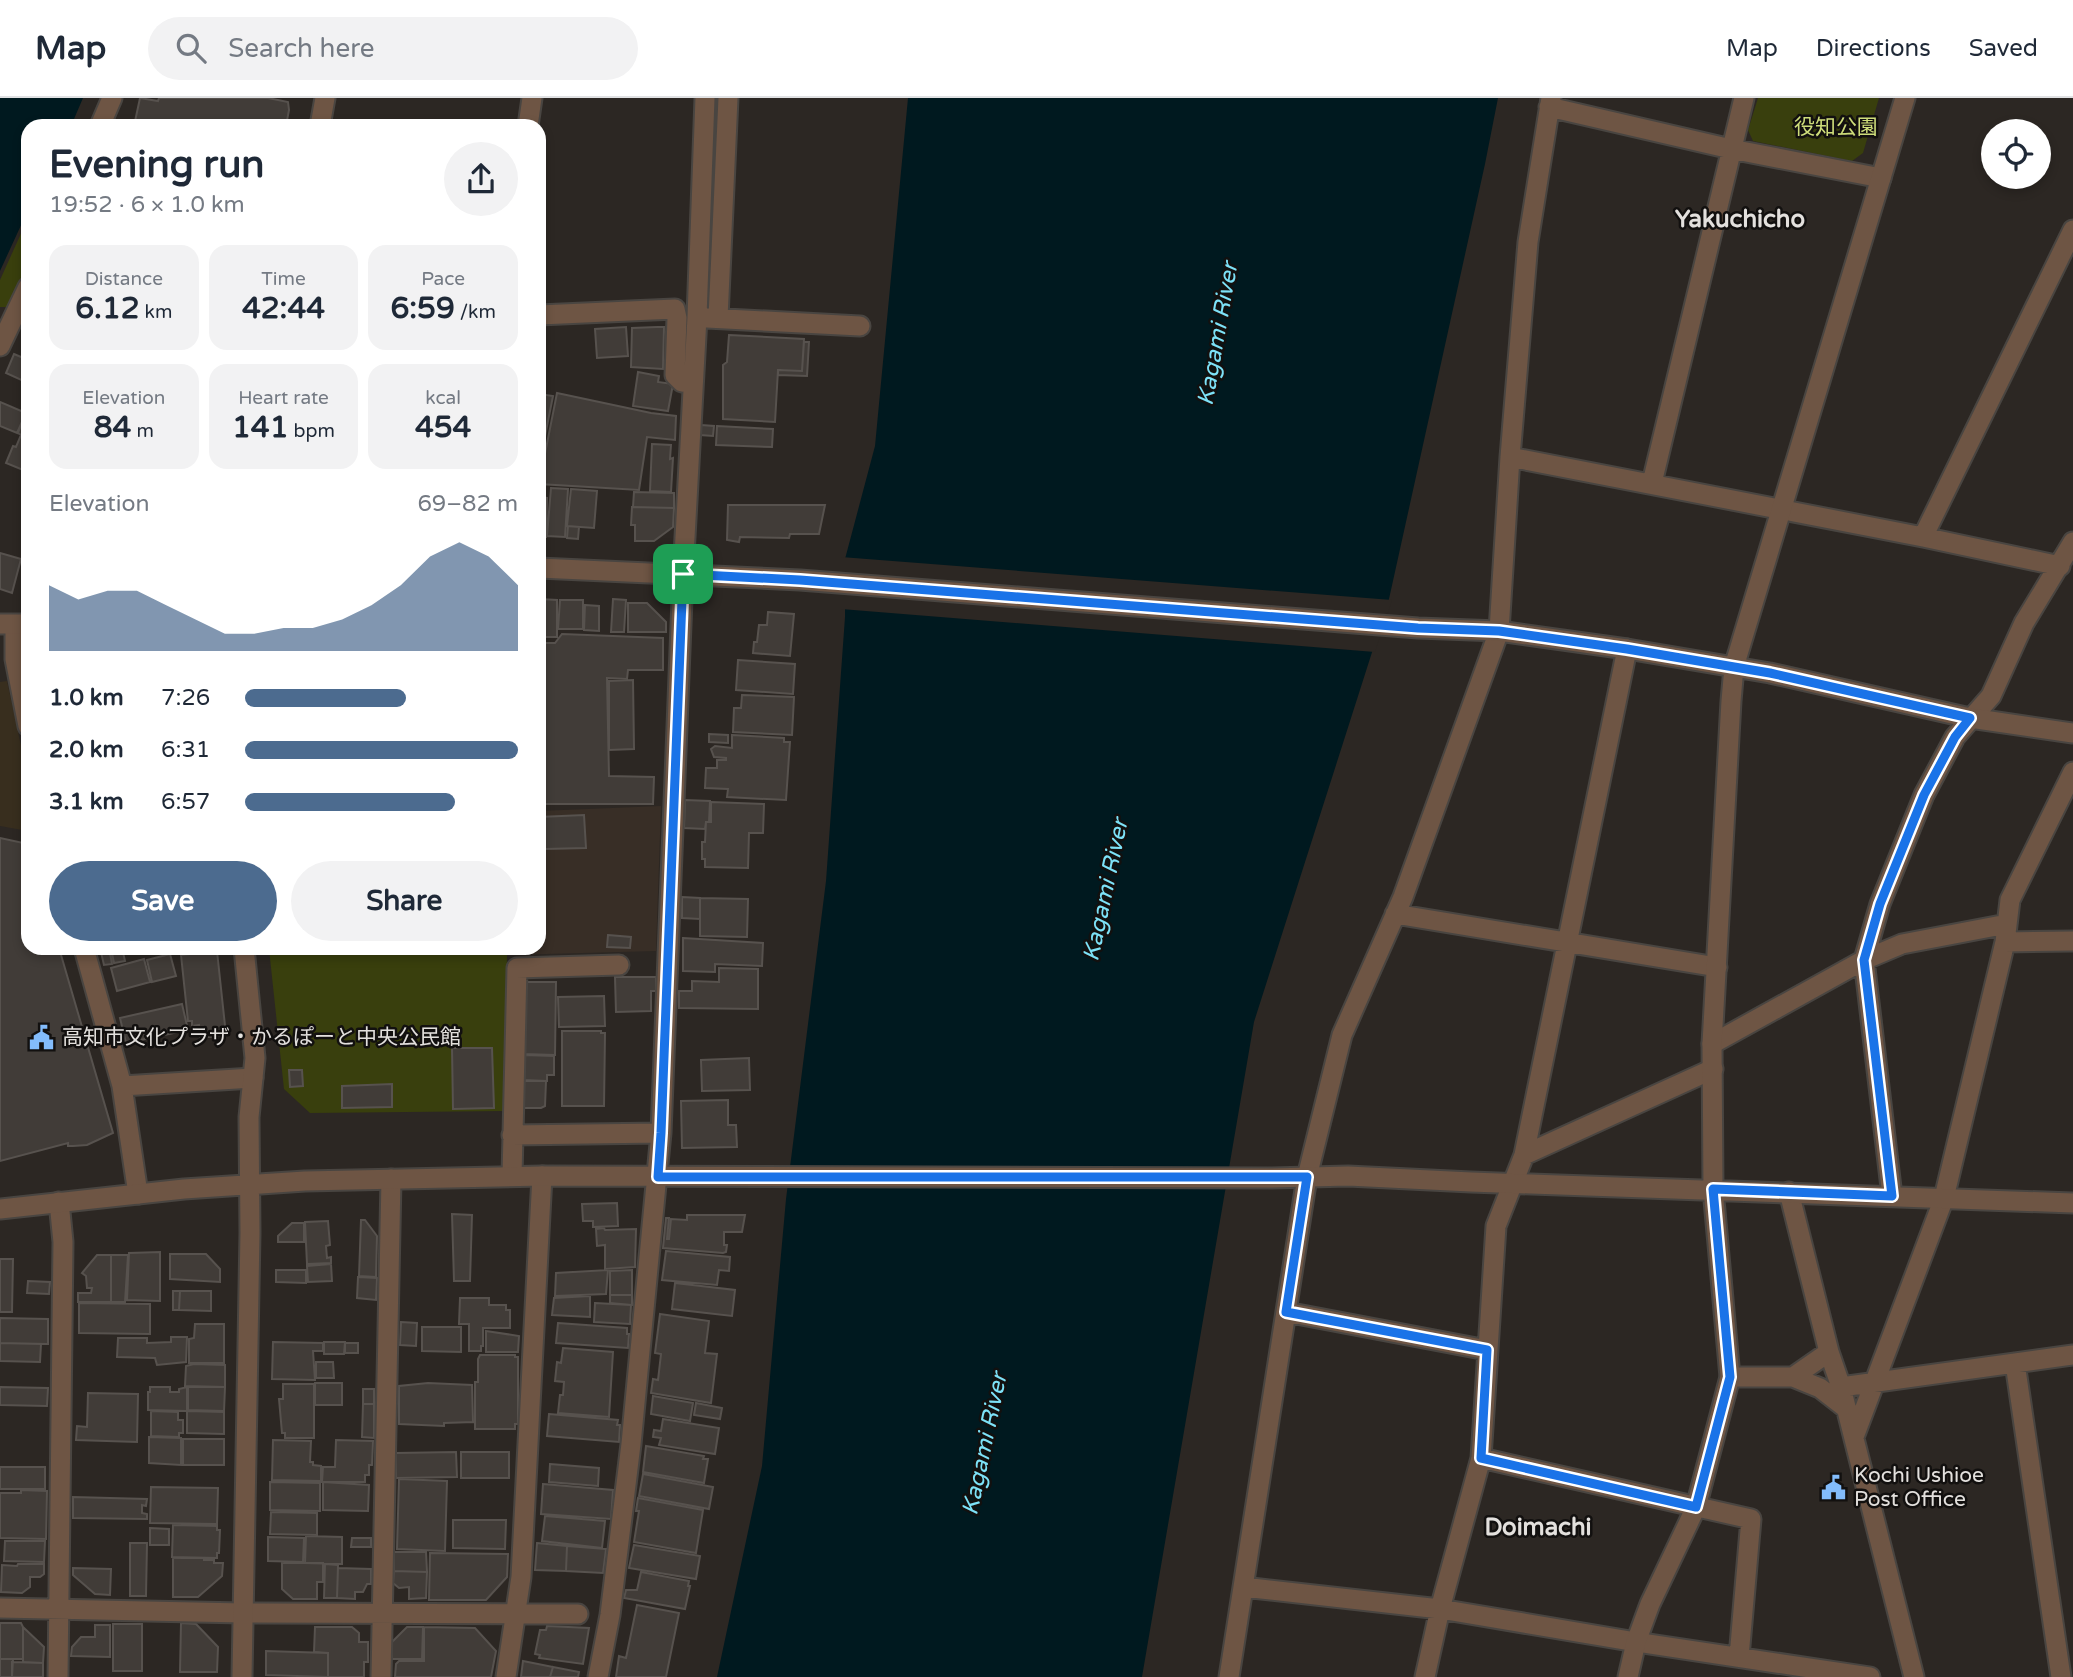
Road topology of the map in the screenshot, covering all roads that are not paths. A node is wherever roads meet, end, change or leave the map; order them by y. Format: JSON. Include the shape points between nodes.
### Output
{"nodes":[{"id":1,"x":112,"y":98,"type":"edge"},
{"id":2,"x":326,"y":98,"type":"edge"},
{"id":3,"x":532,"y":98,"type":"edge"},
{"id":4,"x":705,"y":98,"type":"edge"},
{"id":5,"x":728,"y":98,"type":"edge"},
{"id":6,"x":1744,"y":98,"type":"edge"},
{"id":7,"x":1905,"y":98,"type":"edge"},
{"id":8,"x":1550,"y":103,"type":"edge"},
{"id":9,"x":103,"y":119,"type":"edge"},
{"id":10,"x":322,"y":119,"type":"edge"},
{"id":11,"x":529,"y":119,"type":"edge"},
{"id":12,"x":1731,"y":149,"type":"junction"},
{"id":13,"x":1881,"y":178,"type":"junction"},
{"id":14,"x":2073,"y":230,"type":"edge"},
{"id":15,"x":21,"y":303,"type":"edge"},
{"id":16,"x":546,"y":315,"type":"edge"},
{"id":17,"x":697,"y":317,"type":"junction"},
{"id":18,"x":718,"y":318,"type":"junction"},
{"id":19,"x":860,"y":326,"type":"dead end"},
{"id":20,"x":0,"y":346,"type":"edge"},
{"id":21,"x":693,"y":384,"type":"junction"},
{"id":22,"x":1510,"y":457,"type":"junction"},
{"id":23,"x":1652,"y":483,"type":"junction"},
{"id":24,"x":1782,"y":509,"type":"junction"},
{"id":25,"x":1923,"y":537,"type":"junction"},
{"id":26,"x":2073,"y":542,"type":"edge"},
{"id":27,"x":2060,"y":566,"type":"junction"},
{"id":28,"x":546,"y":568,"type":"edge"},
{"id":29,"x":683,"y":574,"type":"junction"},
{"id":30,"x":14,"y":625,"type":"edge"},
{"id":31,"x":1499,"y":631,"type":"junction"},
{"id":32,"x":1627,"y":649,"type":"junction"},
{"id":33,"x":1734,"y":667,"type":"junction"},
{"id":34,"x":21,"y":690,"type":"edge"},
{"id":35,"x":1970,"y":718,"type":"junction"},
{"id":36,"x":2073,"y":733,"type":"edge"},
{"id":37,"x":2073,"y":772,"type":"edge"},
{"id":38,"x":1395,"y":914,"type":"junction"},
{"id":39,"x":2006,"y":933,"type":"junction"},
{"id":40,"x":2073,"y":941,"type":"edge"},
{"id":41,"x":1568,"y":943,"type":"junction"},
{"id":42,"x":86,"y":955,"type":"edge"},
{"id":43,"x":245,"y":955,"type":"edge"},
{"id":44,"x":1864,"y":960,"type":"junction"},
{"id":45,"x":619,"y":965,"type":"dead end"},
{"id":46,"x":1717,"y":967,"type":"junction"},
{"id":47,"x":1712,"y":1044,"type":"junction"},
{"id":48,"x":1713,"y":1069,"type":"junction"},
{"id":49,"x":253,"y":1078,"type":"junction"},
{"id":50,"x":122,"y":1086,"type":"junction"},
{"id":51,"x":662,"y":1124,"type":"junction"},
{"id":52,"x":512,"y":1135,"type":"junction"},
{"id":53,"x":1524,"y":1154,"type":"junction"},
{"id":54,"x":542,"y":1175,"type":"junction"},
{"id":55,"x":512,"y":1176,"type":"junction"},
{"id":56,"x":658,"y":1177,"type":"junction"},
{"id":57,"x":1307,"y":1177,"type":"junction"},
{"id":58,"x":391,"y":1179,"type":"junction"},
{"id":59,"x":1513,"y":1184,"type":"junction"},
{"id":60,"x":250,"y":1185,"type":"junction"},
{"id":61,"x":1713,"y":1189,"type":"junction"},
{"id":62,"x":1789,"y":1192,"type":"junction"},
{"id":63,"x":138,"y":1194,"type":"junction"},
{"id":64,"x":1892,"y":1196,"type":"junction"},
{"id":65,"x":1944,"y":1198,"type":"junction"},
{"id":66,"x":59,"y":1202,"type":"junction"},
{"id":67,"x":2073,"y":1203,"type":"edge"},
{"id":68,"x":0,"y":1209,"type":"edge"},
{"id":69,"x":1286,"y":1312,"type":"junction"},
{"id":70,"x":1487,"y":1350,"type":"junction"},
{"id":71,"x":1829,"y":1352,"type":"junction"},
{"id":72,"x":2073,"y":1355,"type":"edge"},
{"id":73,"x":2015,"y":1363,"type":"junction"},
{"id":74,"x":1730,"y":1377,"type":"junction"},
{"id":75,"x":1793,"y":1377,"type":"junction"},
{"id":76,"x":1874,"y":1382,"type":"junction"},
{"id":77,"x":1841,"y":1387,"type":"junction"},
{"id":78,"x":1847,"y":1409,"type":"junction"},
{"id":79,"x":1854,"y":1437,"type":"junction"},
{"id":80,"x":1481,"y":1458,"type":"junction"},
{"id":81,"x":1696,"y":1507,"type":"junction"},
{"id":82,"x":1243,"y":1587,"type":"junction"},
{"id":83,"x":0,"y":1608,"type":"edge"},
{"id":84,"x":1440,"y":1609,"type":"junction"},
{"id":85,"x":60,"y":1610,"type":"junction"},
{"id":86,"x":243,"y":1613,"type":"junction"},
{"id":87,"x":382,"y":1613,"type":"junction"},
{"id":88,"x":516,"y":1614,"type":"junction"},
{"id":89,"x":578,"y":1614,"type":"dead end"},
{"id":90,"x":1636,"y":1642,"type":"junction"},
{"id":91,"x":1739,"y":1657,"type":"junction"},
{"id":92,"x":58,"y":1677,"type":"edge"},
{"id":93,"x":242,"y":1677,"type":"edge"},
{"id":94,"x":381,"y":1677,"type":"edge"},
{"id":95,"x":506,"y":1677,"type":"edge"},
{"id":96,"x":598,"y":1677,"type":"edge"},
{"id":97,"x":1229,"y":1677,"type":"edge"},
{"id":98,"x":1425,"y":1677,"type":"edge"},
{"id":99,"x":1628,"y":1677,"type":"edge"},
{"id":100,"x":1870,"y":1677,"type":"edge"},
{"id":101,"x":1914,"y":1677,"type":"edge"},
{"id":102,"x":2061,"y":1677,"type":"edge"}],
"edges":[{"from":1,"to":9,"type":"street"},
{"from":2,"to":10,"type":"street"},
{"from":3,"to":11,"type":"street"},
{"from":4,"to":17,"type":"street"},
{"from":5,"to":18,"type":"street"},
{"from":6,"to":12,"type":"street"},
{"from":7,"to":13,"type":"street"},
{"from":8,"to":12,"type":"street"},
{"from":8,"to":22,"type":"street","via":[[1528,242]]},
{"from":12,"to":13,"type":"street"},
{"from":12,"to":23,"type":"street"},
{"from":13,"to":24,"type":"street"},
{"from":14,"to":25,"type":"street"},
{"from":15,"to":20,"type":"street"},
{"from":16,"to":21,"type":"street","via":[[675,309],[675,376]]},
{"from":17,"to":18,"type":"street"},
{"from":17,"to":21,"type":"street"},
{"from":18,"to":19,"type":"street"},
{"from":21,"to":29,"type":"street"},
{"from":22,"to":23,"type":"street"},
{"from":22,"to":31,"type":"street"},
{"from":23,"to":24,"type":"street"},
{"from":24,"to":25,"type":"street"},
{"from":24,"to":33,"type":"street"},
{"from":25,"to":27,"type":"street"},
{"from":26,"to":27,"type":"street"},
{"from":27,"to":35,"type":"street","via":[[2024,623],[1991,696]]},
{"from":28,"to":29,"type":"street"},
{"from":29,"to":31,"type":"street"},
{"from":29,"to":51,"type":"street"},
{"from":30,"to":34,"type":"street"},
{"from":31,"to":32,"type":"street"},
{"from":31,"to":38,"type":"street"},
{"from":32,"to":33,"type":"street"},
{"from":32,"to":41,"type":"street"},
{"from":33,"to":35,"type":"street"},
{"from":33,"to":46,"type":"street"},
{"from":35,"to":36,"type":"street"},
{"from":35,"to":44,"type":"street","via":[[1924,795],[1880,904]]},
{"from":37,"to":39,"type":"street","via":[[2010,900]]},
{"from":38,"to":41,"type":"street"},
{"from":38,"to":57,"type":"street","via":[[1342,1035]]},
{"from":39,"to":40,"type":"street"},
{"from":39,"to":44,"type":"street","via":[[1902,944]]},
{"from":39,"to":65,"type":"street"},
{"from":41,"to":46,"type":"street"},
{"from":41,"to":53,"type":"street"},
{"from":42,"to":50,"type":"street"},
{"from":43,"to":49,"type":"street"},
{"from":44,"to":47,"type":"street"},
{"from":44,"to":64,"type":"street"},
{"from":45,"to":52,"type":"street","via":[[517,968]]},
{"from":46,"to":47,"type":"street"},
{"from":47,"to":48,"type":"street"},
{"from":48,"to":53,"type":"street"},
{"from":48,"to":61,"type":"street"},
{"from":49,"to":50,"type":"street"},
{"from":49,"to":60,"type":"street"},
{"from":50,"to":63,"type":"street"},
{"from":51,"to":52,"type":"street"},
{"from":51,"to":56,"type":"street"},
{"from":52,"to":55,"type":"street"},
{"from":53,"to":59,"type":"street"},
{"from":54,"to":55,"type":"street"},
{"from":54,"to":56,"type":"street"},
{"from":54,"to":88,"type":"street"},
{"from":55,"to":58,"type":"street"},
{"from":56,"to":57,"type":"street"},
{"from":56,"to":96,"type":"street","via":[[631,1444]]},
{"from":57,"to":59,"type":"street"},
{"from":57,"to":69,"type":"street"},
{"from":58,"to":60,"type":"street"},
{"from":58,"to":87,"type":"street"},
{"from":59,"to":61,"type":"street"},
{"from":59,"to":70,"type":"street","via":[[1496,1226]]},
{"from":60,"to":63,"type":"street"},
{"from":60,"to":86,"type":"street"},
{"from":61,"to":62,"type":"street"},
{"from":61,"to":74,"type":"street"},
{"from":62,"to":64,"type":"street"},
{"from":62,"to":71,"type":"street"},
{"from":63,"to":66,"type":"street"},
{"from":64,"to":65,"type":"street"},
{"from":65,"to":67,"type":"street"},
{"from":65,"to":76,"type":"street"},
{"from":66,"to":68,"type":"street"},
{"from":66,"to":85,"type":"street","via":[[63,1242]]},
{"from":69,"to":70,"type":"street"},
{"from":69,"to":82,"type":"street"},
{"from":70,"to":80,"type":"street"},
{"from":71,"to":75,"type":"street"},
{"from":71,"to":77,"type":"street"},
{"from":72,"to":73,"type":"street"},
{"from":73,"to":76,"type":"street"},
{"from":73,"to":102,"type":"street"},
{"from":74,"to":75,"type":"street"},
{"from":74,"to":81,"type":"street"},
{"from":75,"to":78,"type":"street","via":[[1820,1388]]},
{"from":76,"to":77,"type":"street"},
{"from":76,"to":79,"type":"street"},
{"from":77,"to":78,"type":"street"},
{"from":78,"to":79,"type":"street"},
{"from":79,"to":101,"type":"street"},
{"from":80,"to":81,"type":"street"},
{"from":80,"to":84,"type":"street"},
{"from":81,"to":90,"type":"street"},
{"from":81,"to":91,"type":"street","via":[[1751,1519]]},
{"from":82,"to":84,"type":"street"},
{"from":82,"to":97,"type":"street"},
{"from":83,"to":85,"type":"street"},
{"from":84,"to":90,"type":"street"},
{"from":84,"to":98,"type":"street"},
{"from":85,"to":86,"type":"street"},
{"from":85,"to":92,"type":"street"},
{"from":86,"to":87,"type":"street"},
{"from":86,"to":93,"type":"street"},
{"from":87,"to":88,"type":"street"},
{"from":87,"to":94,"type":"street"},
{"from":88,"to":89,"type":"street"},
{"from":88,"to":95,"type":"street"},
{"from":90,"to":91,"type":"street"},
{"from":90,"to":99,"type":"street"},
{"from":91,"to":100,"type":"street"}]}
